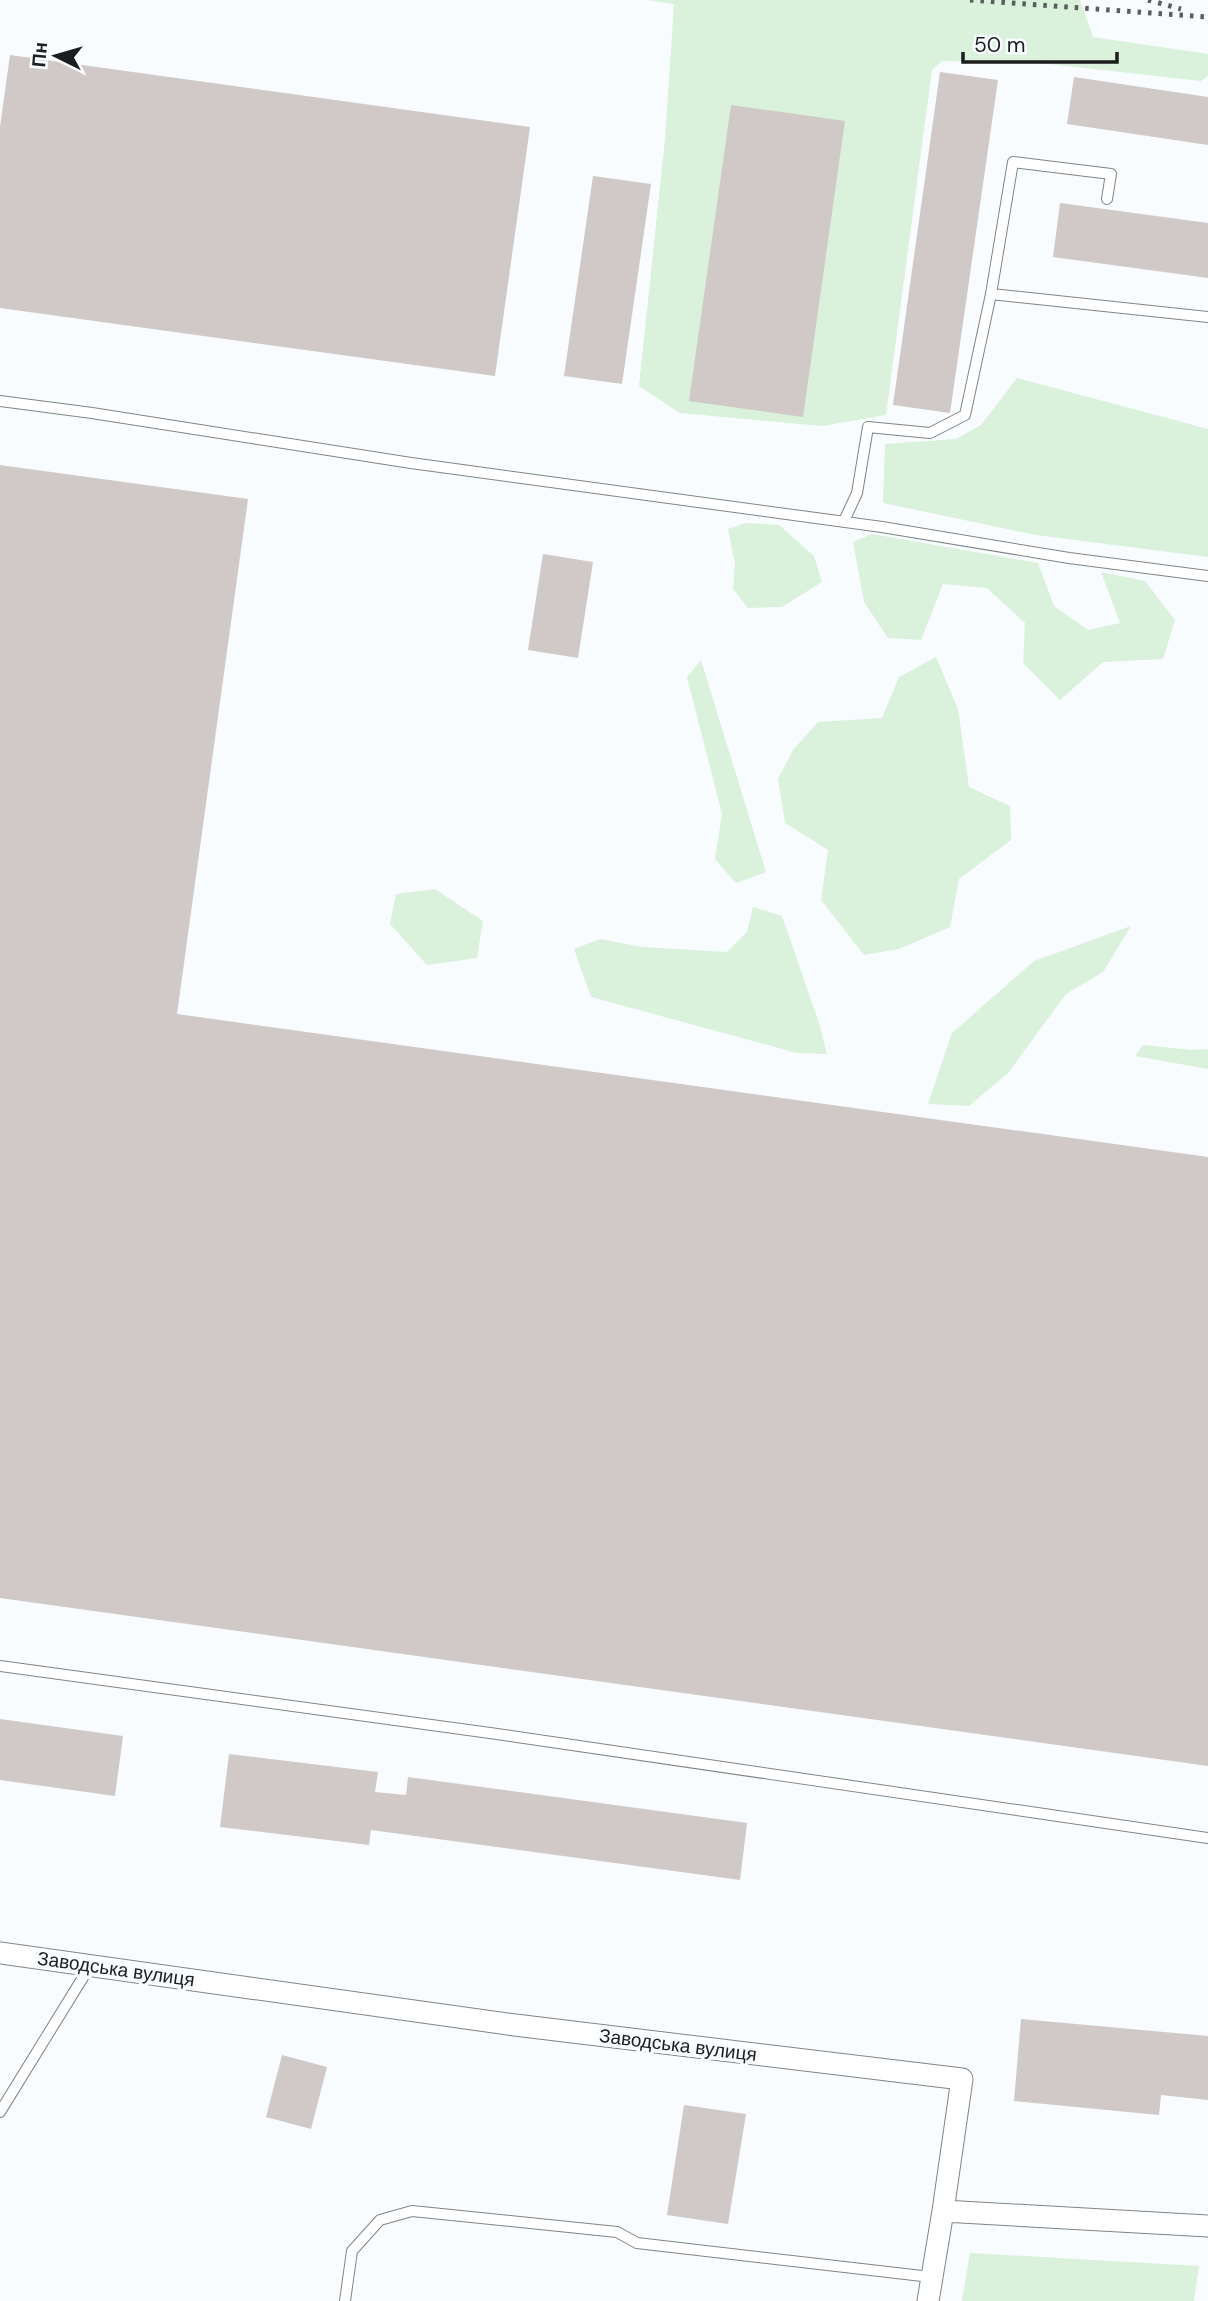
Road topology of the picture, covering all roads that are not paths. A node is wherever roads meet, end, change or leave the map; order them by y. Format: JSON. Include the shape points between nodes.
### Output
{"nodes":[{"id":1,"x":1107,"y":199,"type":"dead end"},
{"id":2,"x":991,"y":294,"type":"junction"},
{"id":3,"x":1208,"y":317,"type":"edge"},
{"id":4,"x":0,"y":401,"type":"edge"},
{"id":5,"x":845,"y":522,"type":"junction"},
{"id":6,"x":1208,"y":576,"type":"edge"},
{"id":7,"x":0,"y":1666,"type":"edge"},
{"id":8,"x":1208,"y":1838,"type":"edge"},
{"id":9,"x":0,"y":1953,"type":"edge"},
{"id":10,"x":91,"y":1965,"type":"junction"},
{"id":11,"x":0,"y":2112,"type":"edge"},
{"id":12,"x":943,"y":2211,"type":"junction"},
{"id":13,"x":1208,"y":2227,"type":"edge"},
{"id":14,"x":931,"y":2277,"type":"junction"},
{"id":15,"x":345,"y":2301,"type":"edge"},
{"id":16,"x":928,"y":2301,"type":"edge"}],
"edges":[{"from":1,"to":2,"type":"lane","via":[[1111,174],[1013,162]]},
{"from":2,"to":3,"type":"lane"},
{"from":2,"to":5,"type":"lane","via":[[965,415],[930,433],[868,427],[857,493]]},
{"from":4,"to":5,"type":"lane"},
{"from":5,"to":6,"type":"lane"},
{"from":7,"to":8,"type":"lane"},
{"from":9,"to":10,"type":"street","name":"Заводська вулиця"},
{"from":10,"to":11,"type":"lane"},
{"from":10,"to":12,"type":"street","name":"Заводська вулиця","via":[[515,2025],[962,2079]]},
{"from":12,"to":13,"type":"street"},
{"from":12,"to":14,"type":"street"},
{"from":14,"to":15,"type":"lane","via":[[637,2243],[617,2232],[412,2211],[380,2220],[352,2250]]},
{"from":14,"to":16,"type":"street"}]}
